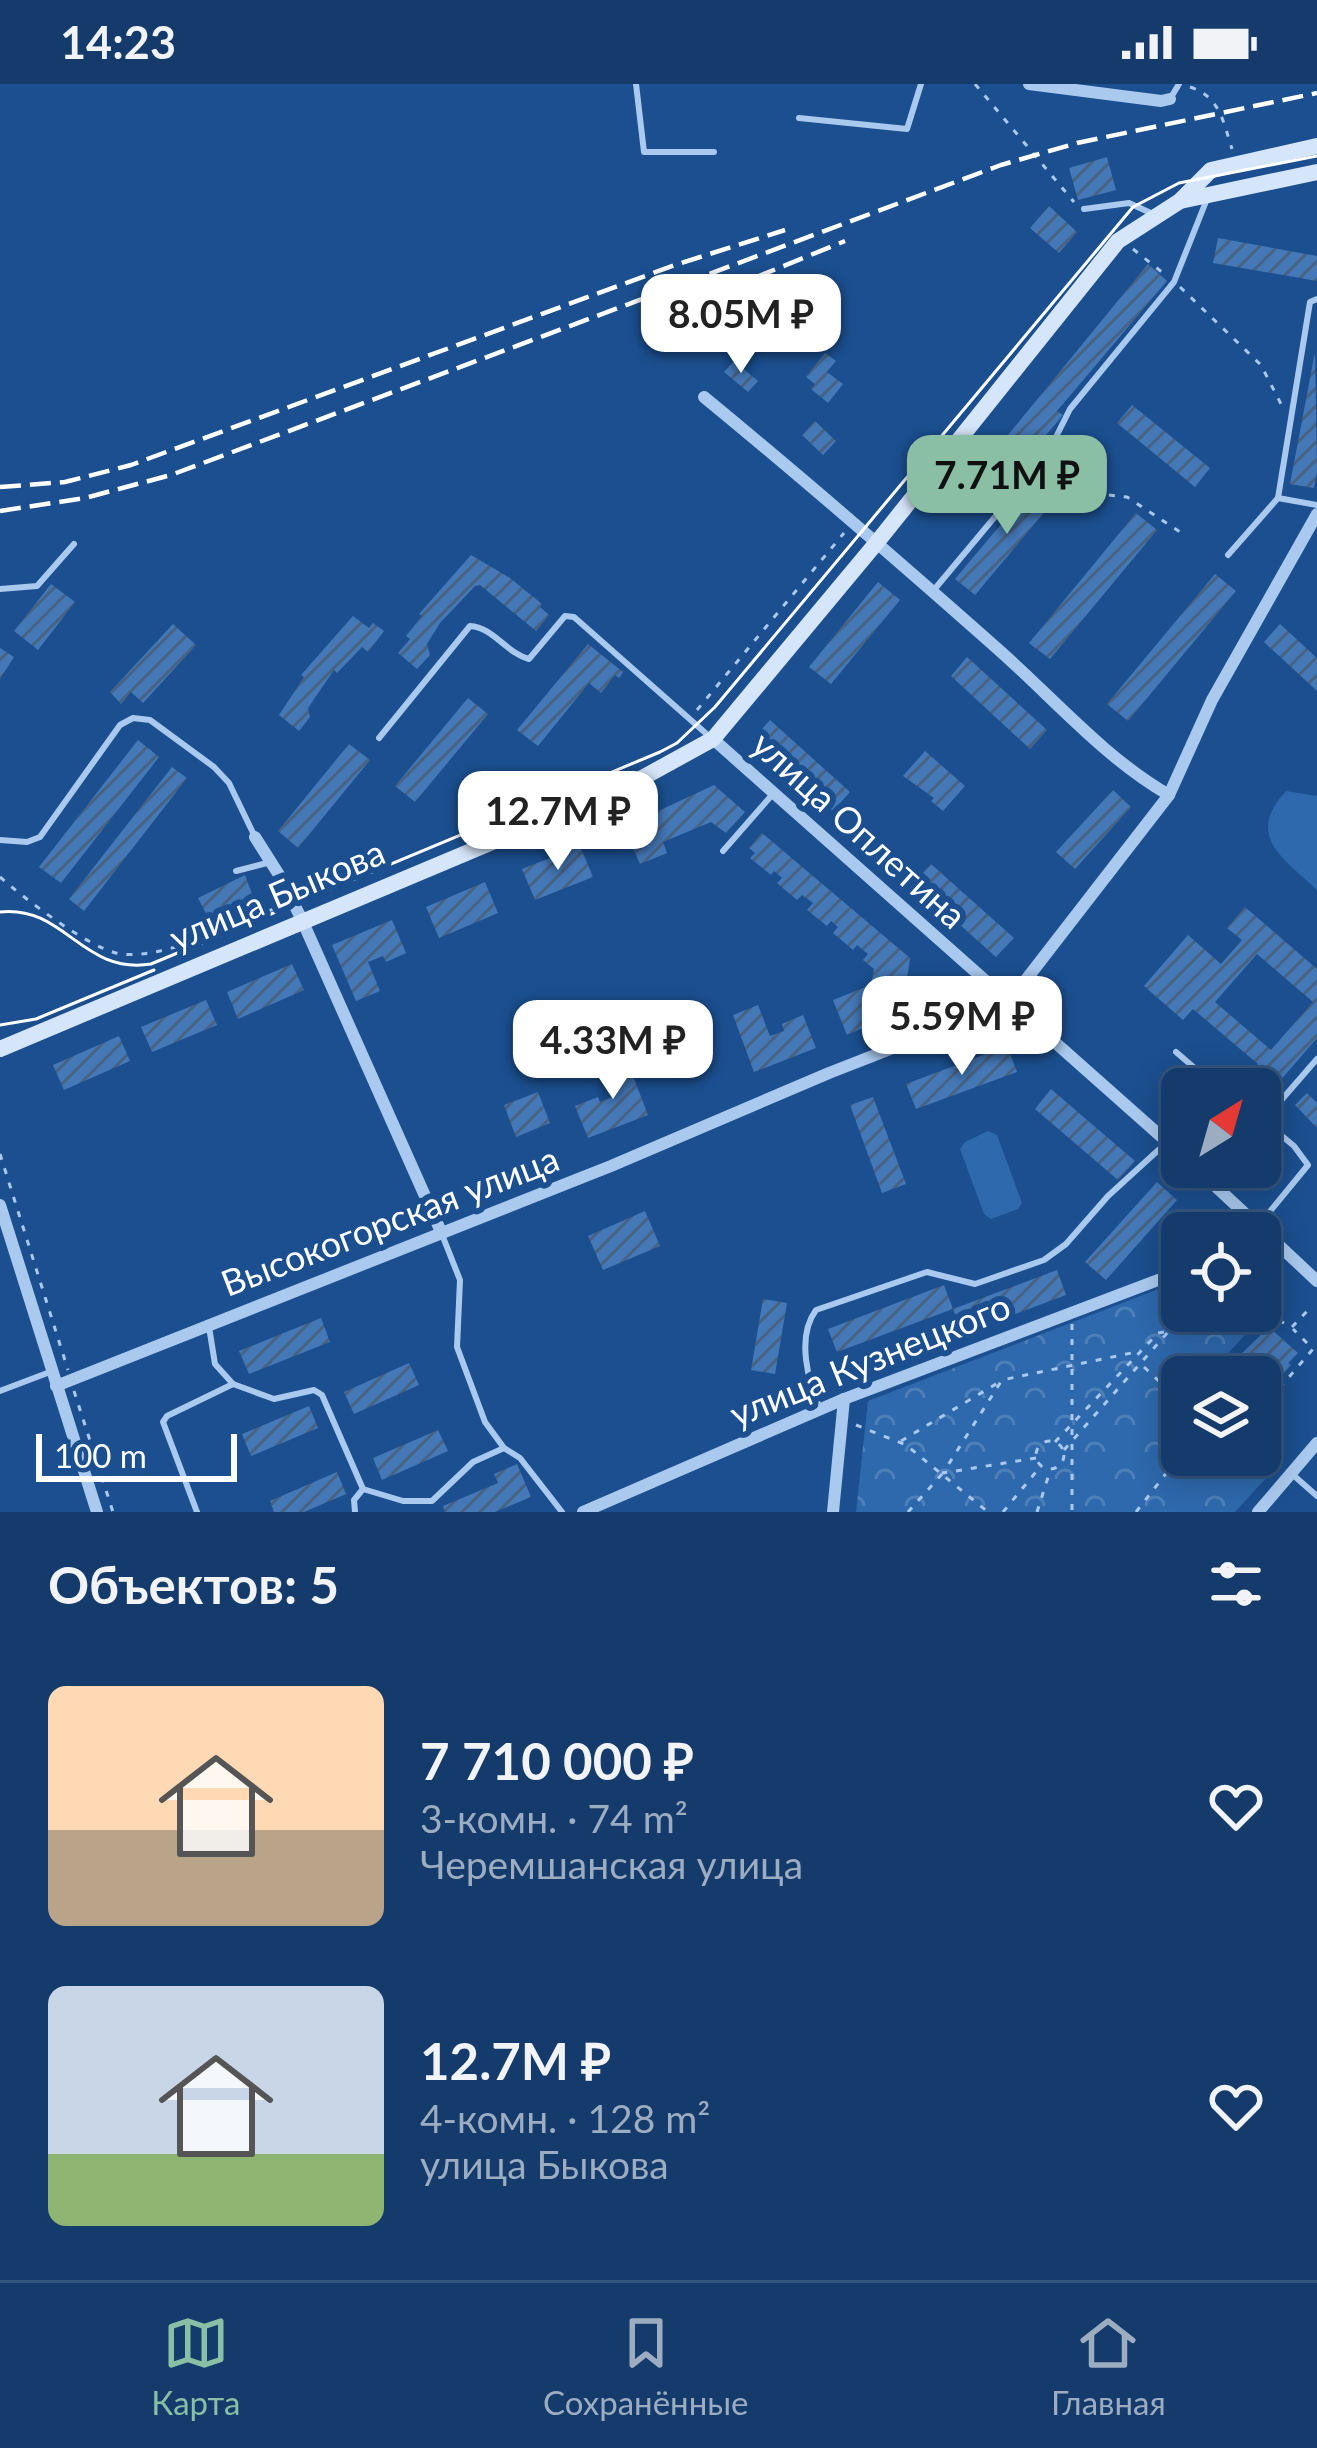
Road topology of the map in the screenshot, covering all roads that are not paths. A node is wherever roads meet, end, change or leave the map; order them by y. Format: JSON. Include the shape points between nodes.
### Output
{"nodes":[{"id":1,"x":636,"y":84,"type":"edge"},
{"id":2,"x":921,"y":84,"type":"edge"},
{"id":3,"x":1029,"y":84,"type":"edge"},
{"id":4,"x":1179,"y":84,"type":"edge"},
{"id":5,"x":1170,"y":99,"type":"joint"},
{"id":6,"x":799,"y":118,"type":"dead end"},
{"id":7,"x":1317,"y":146,"type":"edge"},
{"id":8,"x":714,"y":152,"type":"dead end"},
{"id":9,"x":1317,"y":172,"type":"edge"},
{"id":10,"x":1209,"y":196,"type":"junction"},
{"id":11,"x":1180,"y":201,"type":"junction"},
{"id":12,"x":1084,"y":209,"type":"road end"},
{"id":13,"x":1156,"y":216,"type":"junction"},
{"id":14,"x":1317,"y":299,"type":"edge"},
{"id":15,"x":704,"y":398,"type":"dead end"},
{"id":16,"x":958,"y":440,"type":"junction"},
{"id":17,"x":1019,"y":488,"type":"junction"},
{"id":18,"x":1277,"y":498,"type":"junction"},
{"id":19,"x":1317,"y":510,"type":"edge"},
{"id":20,"x":878,"y":542,"type":"junction"},
{"id":21,"x":74,"y":544,"type":"dead end"},
{"id":22,"x":1228,"y":555,"type":"dead end"},
{"id":23,"x":0,"y":589,"type":"edge"},
{"id":24,"x":933,"y":591,"type":"junction"},
{"id":25,"x":379,"y":738,"type":"dead end"},
{"id":26,"x":713,"y":739,"type":"junction"},
{"id":27,"x":774,"y":794,"type":"junction"},
{"id":28,"x":1169,"y":795,"type":"junction"},
{"id":29,"x":255,"y":837,"type":"joint"},
{"id":30,"x":0,"y":840,"type":"edge"},
{"id":31,"x":723,"y":851,"type":"dead end"},
{"id":32,"x":271,"y":862,"type":"junction"},
{"id":33,"x":236,"y":871,"type":"dead end"},
{"id":34,"x":293,"y":924,"type":"junction"},
{"id":35,"x":1008,"y":1003,"type":"junction"},
{"id":36,"x":0,"y":1048,"type":"edge"},
{"id":37,"x":1176,"y":1052,"type":"dead end"},
{"id":38,"x":1317,"y":1059,"type":"edge"},
{"id":39,"x":1195,"y":1068,"type":"edge"},
{"id":40,"x":1281,"y":1098,"type":"edge"},
{"id":41,"x":1281,"y":1135,"type":"edge"},
{"id":42,"x":1161,"y":1137,"type":"edge"},
{"id":43,"x":1161,"y":1147,"type":"edge"},
{"id":44,"x":1215,"y":1188,"type":"edge"},
{"id":45,"x":0,"y":1205,"type":"edge"},
{"id":46,"x":1238,"y":1212,"type":"edge"},
{"id":47,"x":1268,"y":1212,"type":"edge"},
{"id":48,"x":442,"y":1234,"type":"junction"},
{"id":49,"x":1281,"y":1251,"type":"edge"},
{"id":50,"x":1161,"y":1279,"type":"edge"},
{"id":51,"x":1317,"y":1281,"type":"edge"},
{"id":52,"x":210,"y":1324,"type":"junction"},
{"id":53,"x":50,"y":1372,"type":"junction"},
{"id":54,"x":232,"y":1384,"type":"junction"},
{"id":55,"x":56,"y":1386,"type":"junction"},
{"id":56,"x":0,"y":1391,"type":"edge"},
{"id":57,"x":844,"y":1399,"type":"junction"},
{"id":58,"x":820,"y":1409,"type":"junction"},
{"id":59,"x":1317,"y":1443,"type":"edge"},
{"id":60,"x":504,"y":1448,"type":"junction"},
{"id":61,"x":1292,"y":1474,"type":"junction"},
{"id":62,"x":363,"y":1489,"type":"junction"},
{"id":63,"x":1317,"y":1496,"type":"edge"},
{"id":64,"x":432,"y":1502,"type":"junction"},
{"id":65,"x":97,"y":1512,"type":"edge"},
{"id":66,"x":197,"y":1512,"type":"edge"},
{"id":67,"x":355,"y":1512,"type":"edge"},
{"id":68,"x":437,"y":1512,"type":"edge"},
{"id":69,"x":562,"y":1512,"type":"edge"},
{"id":70,"x":583,"y":1512,"type":"edge"},
{"id":71,"x":833,"y":1512,"type":"edge"},
{"id":72,"x":1258,"y":1512,"type":"edge"}],
"edges":[{"from":1,"to":8,"type":"lane","via":[[644,152]]},
{"from":2,"to":6,"type":"lane","via":[[907,129]]},
{"from":3,"to":5,"type":"street"},
{"from":4,"to":5,"type":"lane"},
{"from":7,"to":11,"type":"street","name":"улица Быкова","via":[[1211,170]]},
{"from":9,"to":10,"type":"street","name":"улица Быкова"},
{"from":10,"to":11,"type":"street","name":"улица Быкова"},
{"from":10,"to":17,"type":"lane","via":[[1174,282],[1070,410]]},
{"from":11,"to":13,"type":"street","name":"улица Быкова"},
{"from":12,"to":13,"type":"lane","via":[[1129,202]]},
{"from":13,"to":16,"type":"street","name":"улица Быкова","via":[[1120,239]]},
{"from":14,"to":18,"type":"lane","via":[[1310,302]]},
{"from":15,"to":20,"type":"street"},
{"from":16,"to":17,"type":"lane"},
{"from":16,"to":20,"type":"street","name":"улица Быкова"},
{"from":17,"to":24,"type":"lane"},
{"from":18,"to":19,"type":"lane"},
{"from":18,"to":22,"type":"lane"},
{"from":19,"to":28,"type":"street"},
{"from":20,"to":24,"type":"street"},
{"from":20,"to":26,"type":"street","name":"улица Быкова"},
{"from":21,"to":23,"type":"lane","via":[[37,586]]},
{"from":24,"to":28,"type":"street"},
{"from":25,"to":26,"type":"lane","via":[[470,626],[529,658],[565,616]]},
{"from":26,"to":27,"type":"street","name":"улица Оплетина"},
{"from":26,"to":34,"type":"street","name":"улица Быкова","via":[[633,783]]},
{"from":27,"to":31,"type":"lane"},
{"from":27,"to":35,"type":"street","name":"улица Оплетина"},
{"from":28,"to":35,"type":"street"},
{"from":29,"to":30,"type":"lane","via":[[223,774],[150,720],[134,718],[120,725],[40,837]]},
{"from":29,"to":32,"type":"street"},
{"from":32,"to":33,"type":"lane"},
{"from":32,"to":34,"type":"street"},
{"from":34,"to":36,"type":"street","name":"улица Быкова"},
{"from":34,"to":48,"type":"street"},
{"from":35,"to":42,"type":"street","name":"улица Оплетина"},
{"from":35,"to":48,"type":"street","name":"Высокогорская улица"},
{"from":37,"to":39,"type":"lane"},
{"from":38,"to":40,"type":"lane"},
{"from":41,"to":47,"type":"lane","via":[[1308,1165]]},
{"from":43,"to":58,"type":"lane","via":[[1044,1260],[975,1284],[927,1272],[816,1310],[806,1337],[808,1382]]},
{"from":44,"to":46,"type":"street"},
{"from":45,"to":53,"type":"street"},
{"from":48,"to":52,"type":"street","name":"Высокогорская улица"},
{"from":48,"to":60,"type":"lane","via":[[460,1280],[457,1347],[485,1423]]},
{"from":49,"to":51,"type":"street"},
{"from":50,"to":57,"type":"street","name":"улица Кузнецкого"},
{"from":52,"to":54,"type":"lane","via":[[214,1364]]},
{"from":52,"to":55,"type":"street","name":"Высокогорская улица"},
{"from":53,"to":55,"type":"street"},
{"from":53,"to":56,"type":"lane"},
{"from":54,"to":62,"type":"lane","via":[[263,1398],[322,1395]]},
{"from":54,"to":66,"type":"lane","via":[[164,1422]]},
{"from":55,"to":65,"type":"street"},
{"from":57,"to":58,"type":"street","name":"улица Кузнецкого"},
{"from":57,"to":71,"type":"street"},
{"from":58,"to":70,"type":"street","name":"улица Кузнецкого"},
{"from":59,"to":61,"type":"street"},
{"from":60,"to":64,"type":"lane","via":[[473,1462]]},
{"from":60,"to":69,"type":"lane"},
{"from":61,"to":63,"type":"lane"},
{"from":61,"to":72,"type":"street"},
{"from":62,"to":64,"type":"lane"},
{"from":62,"to":67,"type":"lane"},
{"from":64,"to":68,"type":"lane"}]}
